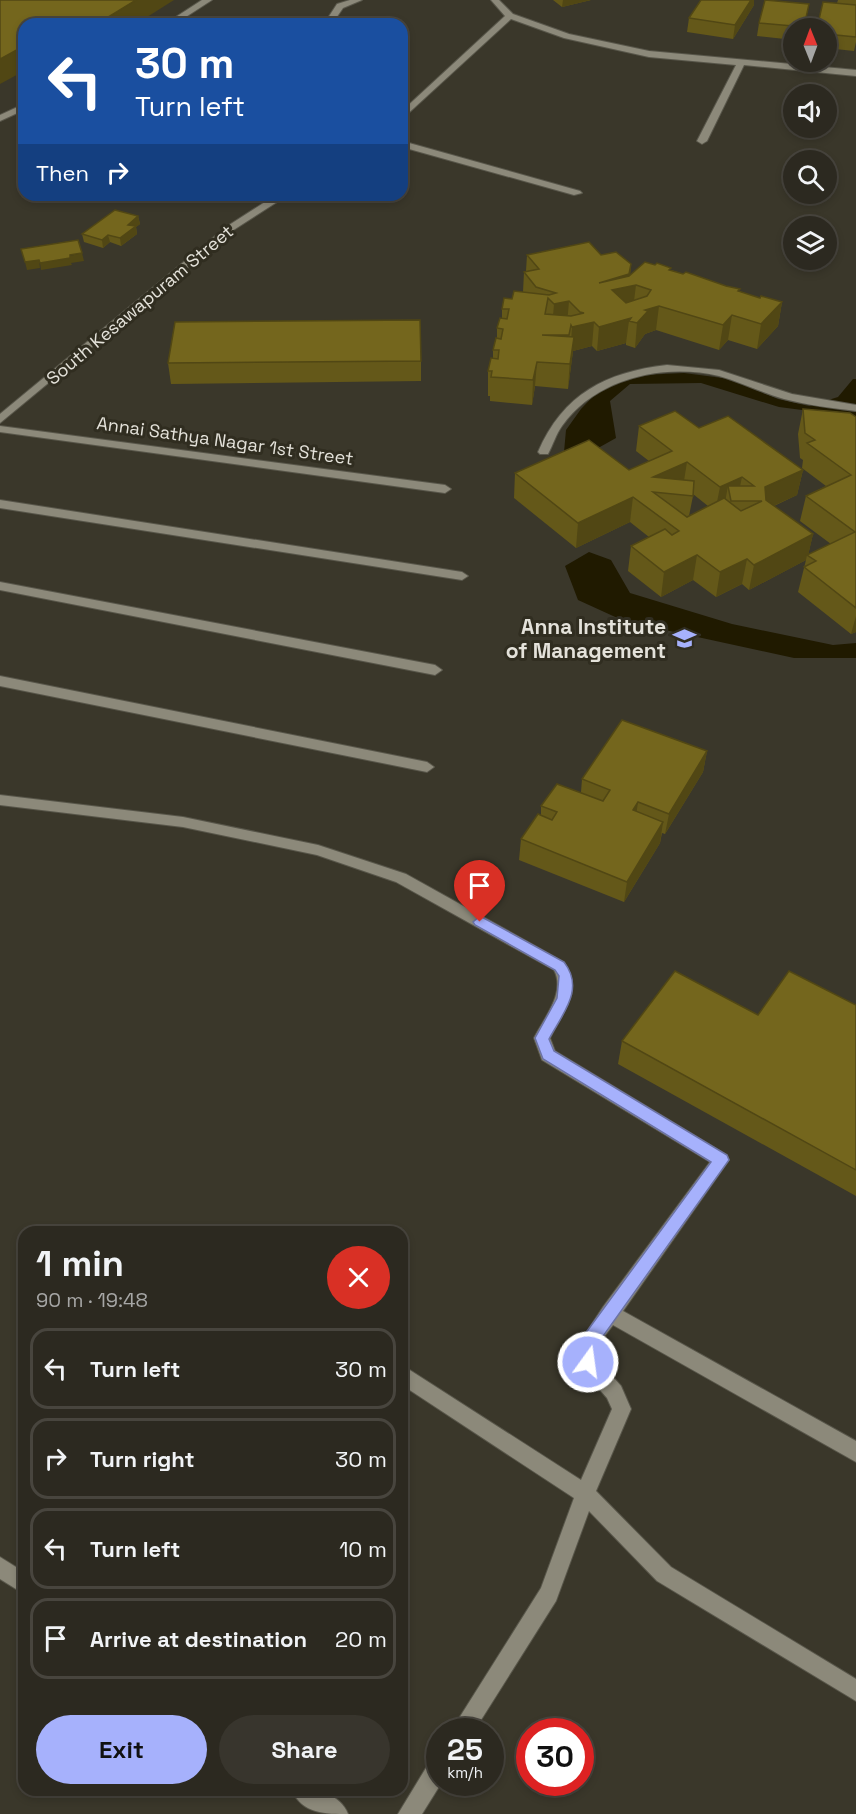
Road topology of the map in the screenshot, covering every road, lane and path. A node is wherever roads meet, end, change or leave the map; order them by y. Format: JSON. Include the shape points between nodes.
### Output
{"nodes":[{"id":1,"x":208,"y":0,"type":"edge"},
{"id":2,"x":358,"y":0,"type":"edge"},
{"id":3,"x":495,"y":0,"type":"edge"},
{"id":4,"x":510,"y":16,"type":"junction"},
{"id":5,"x":179,"y":18,"type":"edge"},
{"id":6,"x":332,"y":18,"type":"edge"},
{"id":7,"x":741,"y":63,"type":"junction"},
{"id":8,"x":856,"y":73,"type":"edge"},
{"id":9,"x":408,"y":109,"type":"edge"},
{"id":10,"x":18,"y":110,"type":"edge"},
{"id":11,"x":0,"y":118,"type":"edge"},
{"id":12,"x":702,"y":141,"type":"dead end"},
{"id":13,"x":408,"y":146,"type":"edge"},
{"id":14,"x":577,"y":193,"type":"dead end"},
{"id":15,"x":274,"y":201,"type":"edge"},
{"id":16,"x":856,"y":408,"type":"edge"},
{"id":17,"x":0,"y":420,"type":"edge"},
{"id":18,"x":0,"y":429,"type":"edge"},
{"id":19,"x":544,"y":452,"type":"dead end"},
{"id":20,"x":445,"y":489,"type":"dead end"},
{"id":21,"x":0,"y":504,"type":"edge"},
{"id":22,"x":462,"y":576,"type":"dead end"},
{"id":23,"x":0,"y":586,"type":"edge"},
{"id":24,"x":435,"y":670,"type":"dead end"},
{"id":25,"x":0,"y":681,"type":"edge"},
{"id":26,"x":428,"y":767,"type":"dead end"},
{"id":27,"x":0,"y":800,"type":"edge"},
{"id":28,"x":609,"y":1313,"type":"junction"},
{"id":29,"x":408,"y":1378,"type":"edge"},
{"id":30,"x":856,"y":1452,"type":"edge"},
{"id":31,"x":585,"y":1494,"type":"junction"},
{"id":32,"x":0,"y":1567,"type":"edge"},
{"id":33,"x":18,"y":1580,"type":"edge"},
{"id":34,"x":856,"y":1691,"type":"edge"},
{"id":35,"x":470,"y":1718,"type":"edge"},
{"id":36,"x":426,"y":1788,"type":"edge"},
{"id":37,"x":312,"y":1796,"type":"edge"},
{"id":38,"x":337,"y":1814,"type":"edge"},
{"id":39,"x":409,"y":1814,"type":"edge"}],
"edges":[{"from":1,"to":5,"type":"street"},
{"from":2,"to":6,"type":"street","via":[[340,6]]},
{"from":3,"to":4,"type":"street"},
{"from":4,"to":7,"type":"street","via":[[567,36],[649,54]]},
{"from":4,"to":9,"type":"street"},
{"from":7,"to":8,"type":"street"},
{"from":7,"to":12,"type":"street"},
{"from":10,"to":11,"type":"street"},
{"from":13,"to":14,"type":"street"},
{"from":15,"to":17,"type":"street","name":"South Kesawapuram Street","via":[[230,229]]},
{"from":16,"to":19,"type":"street","via":[[807,401],[708,371],[670,369],[638,373],[609,380],[581,397],[556,425]]},
{"from":18,"to":20,"type":"street","name":"Annai Sathya Nagar 1st Street"},
{"from":21,"to":22,"type":"street"},
{"from":23,"to":24,"type":"street"},
{"from":25,"to":26,"type":"street"},
{"from":27,"to":28,"type":"street","via":[[183,822],[318,850],[401,878],[560,966],[567,986],[565,998],[542,1038],[548,1055],[722,1160]]},
{"from":28,"to":30,"type":"street"},
{"from":28,"to":31,"type":"street","via":[[588,1344],[588,1362],[614,1392],[622,1409]]},
{"from":29,"to":31,"type":"street"},
{"from":31,"to":34,"type":"street","via":[[664,1574]]},
{"from":31,"to":35,"type":"street","via":[[549,1594]]},
{"from":32,"to":33,"type":"street"},
{"from":36,"to":39,"type":"street"},
{"from":37,"to":38,"type":"street"}]}
